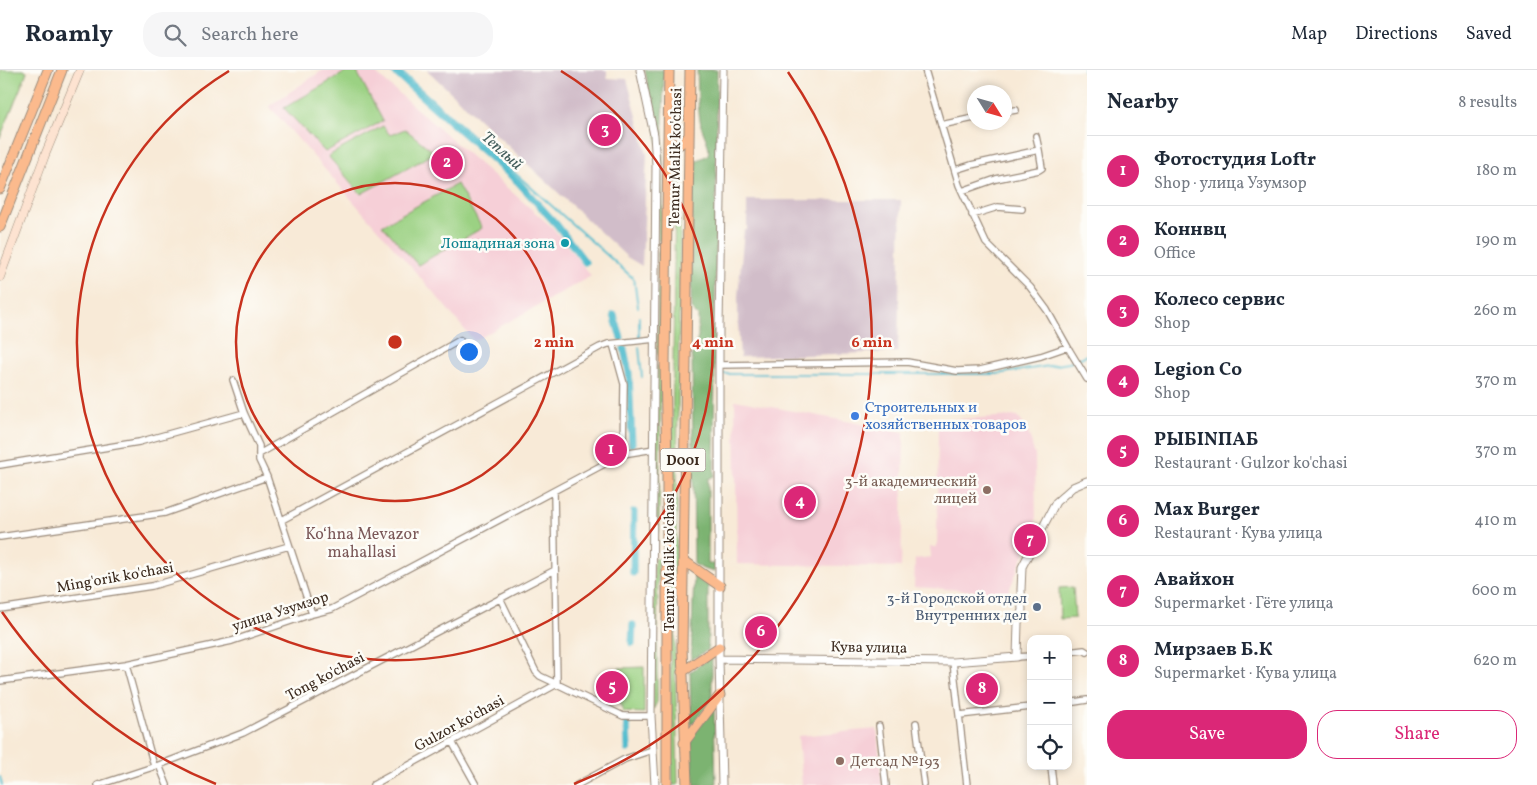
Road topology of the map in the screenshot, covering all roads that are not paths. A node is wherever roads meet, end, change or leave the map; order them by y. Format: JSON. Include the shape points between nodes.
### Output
{"nodes":[{"id":1,"x":48,"y":70,"type":"edge"},
{"id":2,"x":62,"y":70,"type":"edge"},
{"id":3,"x":80,"y":70,"type":"edge"},
{"id":4,"x":640,"y":70,"type":"edge"},
{"id":5,"x":669,"y":70,"type":"edge"},
{"id":6,"x":690,"y":70,"type":"edge"},
{"id":7,"x":722,"y":70,"type":"edge"},
{"id":8,"x":925,"y":70,"type":"edge"},
{"id":9,"x":1016,"y":110,"type":"dead end"},
{"id":10,"x":1012,"y":111,"type":"edge"},
{"id":11,"x":967,"y":119,"type":"edge"},
{"id":12,"x":941,"y":125,"type":"junction"},
{"id":13,"x":689,"y":136,"type":"junction"},
{"id":14,"x":1036,"y":136,"type":"dead end"},
{"id":15,"x":668,"y":139,"type":"junction"},
{"id":16,"x":1039,"y":150,"type":"junction"},
{"id":17,"x":954,"y":170,"type":"junction"},
{"id":18,"x":0,"y":189,"type":"edge"},
{"id":19,"x":962,"y":190,"type":"junction"},
{"id":20,"x":1022,"y":209,"type":"dead end"},
{"id":21,"x":972,"y":214,"type":"junction"},
{"id":22,"x":0,"y":227,"type":"edge"},
{"id":23,"x":667,"y":235,"type":"junction"},
{"id":24,"x":655,"y":250,"type":"junction"},
{"id":25,"x":0,"y":276,"type":"edge"},
{"id":26,"x":655,"y":339,"type":"junction"},
{"id":27,"x":460,"y":340,"type":"dead end"},
{"id":28,"x":613,"y":344,"type":"junction"},
{"id":29,"x":1068,"y":347,"type":"junction"},
{"id":30,"x":655,"y":357,"type":"junction"},
{"id":31,"x":719,"y":365,"type":"junction"},
{"id":32,"x":665,"y":367,"type":"junction"},
{"id":33,"x":1087,"y":379,"type":"edge"},
{"id":34,"x":233,"y":380,"type":"dead end"},
{"id":35,"x":244,"y":412,"type":"junction"},
{"id":36,"x":654,"y":449,"type":"junction"},
{"id":37,"x":259,"y":454,"type":"junction"},
{"id":38,"x":623,"y":454,"type":"junction"},
{"id":39,"x":0,"y":465,"type":"edge"},
{"id":40,"x":267,"y":477,"type":"junction"},
{"id":41,"x":1087,"y":482,"type":"edge"},
{"id":42,"x":554,"y":491,"type":"junction"},
{"id":43,"x":282,"y":520,"type":"junction"},
{"id":44,"x":0,"y":537,"type":"edge"},
{"id":45,"x":289,"y":546,"type":"junction"},
{"id":46,"x":683,"y":560,"type":"junction"},
{"id":47,"x":555,"y":570,"type":"junction"},
{"id":48,"x":720,"y":586,"type":"junction"},
{"id":49,"x":500,"y":598,"type":"junction"},
{"id":50,"x":0,"y":609,"type":"edge"},
{"id":51,"x":312,"y":614,"type":"junction"},
{"id":52,"x":719,"y":647,"type":"junction"},
{"id":53,"x":1072,"y":652,"type":"edge"},
{"id":54,"x":1087,"y":652,"type":"edge"},
{"id":55,"x":1027,"y":656,"type":"edge"},
{"id":56,"x":1017,"y":657,"type":"junction"},
{"id":57,"x":719,"y":659,"type":"junction"},
{"id":58,"x":953,"y":662,"type":"junction"},
{"id":59,"x":126,"y":664,"type":"junction"},
{"id":60,"x":682,"y":672,"type":"junction"},
{"id":61,"x":0,"y":681,"type":"edge"},
{"id":62,"x":557,"y":684,"type":"junction"},
{"id":63,"x":720,"y":694,"type":"junction"},
{"id":64,"x":1087,"y":700,"type":"edge"},
{"id":65,"x":1072,"y":702,"type":"edge"},
{"id":66,"x":1027,"y":707,"type":"edge"},
{"id":67,"x":960,"y":715,"type":"junction"},
{"id":68,"x":652,"y":716,"type":"junction"},
{"id":69,"x":916,"y":724,"type":"dead end"},
{"id":70,"x":879,"y":726,"type":"dead end"},
{"id":71,"x":452,"y":742,"type":"junction"},
{"id":72,"x":684,"y":743,"type":"junction"},
{"id":73,"x":652,"y":750,"type":"junction"},
{"id":74,"x":157,"y":765,"type":"junction"},
{"id":75,"x":1051,"y":770,"type":"edge"},
{"id":76,"x":98,"y":785,"type":"edge"},
{"id":77,"x":167,"y":785,"type":"edge"},
{"id":78,"x":373,"y":785,"type":"edge"},
{"id":79,"x":476,"y":785,"type":"edge"},
{"id":80,"x":577,"y":785,"type":"edge"},
{"id":81,"x":655,"y":785,"type":"edge"},
{"id":82,"x":666,"y":785,"type":"edge"},
{"id":83,"x":687,"y":785,"type":"edge"},
{"id":84,"x":722,"y":785,"type":"edge"},
{"id":85,"x":886,"y":785,"type":"edge"},
{"id":86,"x":924,"y":785,"type":"edge"},
{"id":87,"x":967,"y":785,"type":"edge"},
{"id":88,"x":1053,"y":785,"type":"edge"}],
"edges":[{"from":1,"to":18,"type":"highway"},
{"from":2,"to":22,"type":"highway"},
{"from":3,"to":25,"type":"main road"},
{"from":4,"to":24,"type":"street","via":[[654,142]]},
{"from":5,"to":15,"type":"highway","name":"Temur Malik ko'chasi","number":"D001"},
{"from":6,"to":13,"type":"highway","name":"Temur Malik ko'chasi","number":"D001"},
{"from":7,"to":31,"type":"street"},
{"from":8,"to":12,"type":"street"},
{"from":9,"to":10,"type":"street"},
{"from":11,"to":12,"type":"street"},
{"from":12,"to":17,"type":"street"},
{"from":13,"to":15,"type":"highway","via":[[679,145]]},
{"from":13,"to":46,"type":"highway","name":"Temur Malik ko'chasi","number":"D001"},
{"from":14,"to":16,"type":"street"},
{"from":15,"to":23,"type":"highway","name":"Temur Malik ko'chasi","number":"D001"},
{"from":16,"to":17,"type":"street"},
{"from":16,"to":19,"type":"street","via":[[1042,168],[1039,170]]},
{"from":17,"to":19,"type":"street"},
{"from":19,"to":21,"type":"street"},
{"from":20,"to":21,"type":"street","via":[[998,207]]},
{"from":21,"to":29,"type":"street","via":[[986,243],[1030,287]]},
{"from":23,"to":24,"type":"street"},
{"from":23,"to":32,"type":"highway","name":"Temur Malik ko'chasi","number":"D001"},
{"from":24,"to":26,"type":"street"},
{"from":26,"to":28,"type":"street"},
{"from":26,"to":30,"type":"street"},
{"from":27,"to":37,"type":"street"},
{"from":28,"to":38,"type":"street","via":[[624,384]]},
{"from":28,"to":43,"type":"street","via":[[600,347]]},
{"from":29,"to":31,"type":"street","via":[[980,370],[957,371],[907,362]]},
{"from":29,"to":33,"type":"street"},
{"from":30,"to":32,"type":"street"},
{"from":30,"to":36,"type":"street"},
{"from":31,"to":48,"type":"street"},
{"from":32,"to":82,"type":"highway","name":"Temur Malik ko'chasi","number":"D001"},
{"from":34,"to":35,"type":"street"},
{"from":35,"to":37,"type":"street","via":[[259,446]]},
{"from":35,"to":39,"type":"street","via":[[139,442]]},
{"from":36,"to":38,"type":"street","name":"улица Узумзор"},
{"from":36,"to":68,"type":"street"},
{"from":37,"to":40,"type":"street"},
{"from":38,"to":42,"type":"street","name":"улица Узумзор"},
{"from":40,"to":43,"type":"street"},
{"from":40,"to":44,"type":"street","via":[[165,513]]},
{"from":41,"to":56,"type":"street","via":[[1073,487],[1056,502],[1022,567]]},
{"from":42,"to":47,"type":"street"},
{"from":42,"to":51,"type":"street","name":"улица Узумзор","via":[[332,609]]},
{"from":43,"to":45,"type":"street"},
{"from":45,"to":50,"type":"street","name":"Ming'orik ko'chasi","via":[[152,586]]},
{"from":45,"to":51,"type":"street"},
{"from":46,"to":48,"type":"highway"},
{"from":46,"to":60,"type":"highway","name":"Temur Malik ko'chasi","number":"D001"},
{"from":47,"to":49,"type":"street","name":"Tong ko'chasi"},
{"from":47,"to":62,"type":"street"},
{"from":48,"to":52,"type":"street"},
{"from":49,"to":62,"type":"street","via":[[536,672]]},
{"from":49,"to":74,"type":"street","name":"Tong ko'chasi","via":[[243,733]]},
{"from":51,"to":59,"type":"street","name":"улица Узумзор","via":[[232,641]]},
{"from":52,"to":57,"type":"street"},
{"from":52,"to":60,"type":"highway"},
{"from":53,"to":54,"type":"street"},
{"from":55,"to":56,"type":"street"},
{"from":56,"to":58,"type":"street","name":"Кува улица"},
{"from":57,"to":58,"type":"street","name":"Кува улица"},
{"from":57,"to":63,"type":"street"},
{"from":58,"to":67,"type":"street"},
{"from":59,"to":61,"type":"street","name":"улица Узумзор"},
{"from":59,"to":74,"type":"street"},
{"from":60,"to":72,"type":"highway","name":"Temur Malik ko'chasi","number":"D001"},
{"from":62,"to":68,"type":"street","via":[[623,716]]},
{"from":62,"to":71,"type":"street","name":"Gulzor ko'chasi"},
{"from":63,"to":72,"type":"highway"},
{"from":63,"to":84,"type":"street"},
{"from":64,"to":65,"type":"street"},
{"from":66,"to":67,"type":"street"},
{"from":67,"to":87,"type":"street"},
{"from":68,"to":73,"type":"street"},
{"from":69,"to":86,"type":"street"},
{"from":70,"to":85,"type":"street"},
{"from":71,"to":78,"type":"street","name":"Gulzor ko'chasi"},
{"from":71,"to":79,"type":"street"},
{"from":72,"to":83,"type":"highway","name":"Temur Malik ko'chasi","number":"D001"},
{"from":73,"to":80,"type":"street","via":[[625,759]]},
{"from":73,"to":81,"type":"street"},
{"from":74,"to":76,"type":"street","name":"Tong ko'chasi"},
{"from":74,"to":77,"type":"street"},
{"from":75,"to":88,"type":"street"}]}
